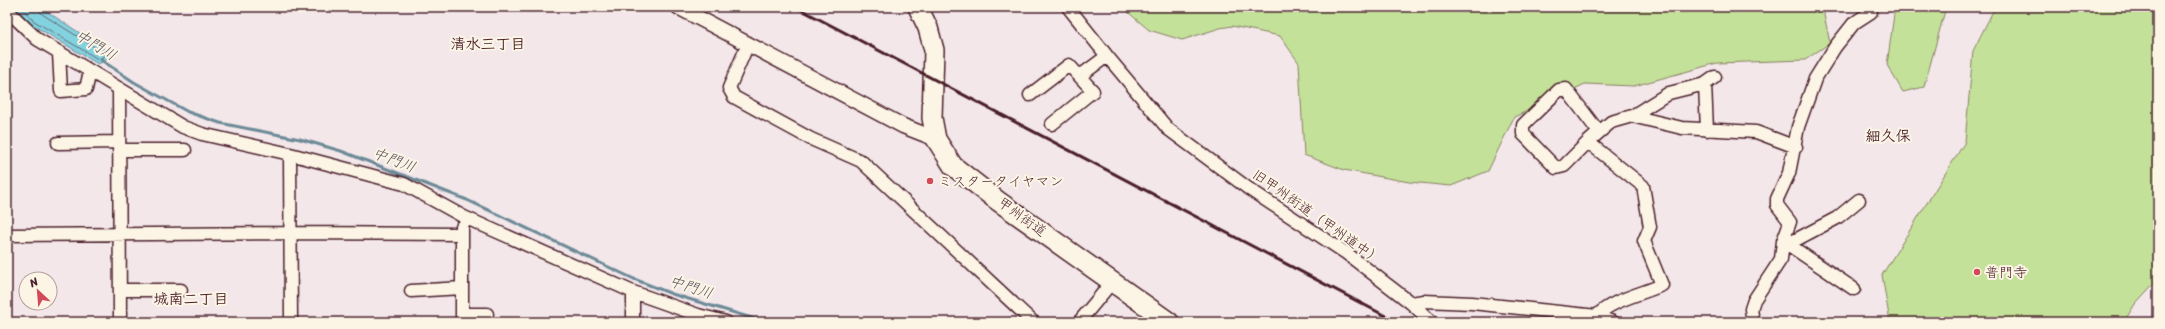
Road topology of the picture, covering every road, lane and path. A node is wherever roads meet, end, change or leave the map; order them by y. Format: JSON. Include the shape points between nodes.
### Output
{"nodes":[{"id":1,"x":678,"y":7,"type":"edge"},
{"id":2,"x":918,"y":7,"type":"edge"},
{"id":3,"x":1068,"y":7,"type":"edge"},
{"id":4,"x":7,"y":10,"type":"edge"},
{"id":5,"x":1871,"y":12,"type":"dead end"},
{"id":6,"x":748,"y":44,"type":"junction"},
{"id":7,"x":59,"y":52,"type":"junction"},
{"id":8,"x":1106,"y":56,"type":"junction"},
{"id":9,"x":90,"y":71,"type":"junction"},
{"id":10,"x":1080,"y":76,"type":"junction"},
{"id":11,"x":120,"y":88,"type":"junction"},
{"id":12,"x":1030,"y":95,"type":"dead end"},
{"id":13,"x":1632,"y":116,"type":"junction"},
{"id":14,"x":1052,"y":124,"type":"dead end"},
{"id":15,"x":1707,"y":130,"type":"junction"},
{"id":16,"x":1598,"y":131,"type":"junction"},
{"id":17,"x":936,"y":139,"type":"junction"},
{"id":18,"x":1588,"y":142,"type":"junction"},
{"id":19,"x":58,"y":143,"type":"dead end"},
{"id":20,"x":119,"y":146,"type":"junction"},
{"id":21,"x":1796,"y":147,"type":"junction"},
{"id":22,"x":185,"y":150,"type":"dead end"},
{"id":23,"x":290,"y":154,"type":"junction"},
{"id":24,"x":1859,"y":200,"type":"dead end"},
{"id":25,"x":464,"y":216,"type":"junction"},
{"id":26,"x":291,"y":233,"type":"junction"},
{"id":27,"x":119,"y":234,"type":"junction"},
{"id":28,"x":462,"y":234,"type":"junction"},
{"id":29,"x":7,"y":235,"type":"edge"},
{"id":30,"x":1786,"y":243,"type":"junction"},
{"id":31,"x":1112,"y":282,"type":"junction"},
{"id":32,"x":462,"y":288,"type":"junction"},
{"id":33,"x":120,"y":290,"type":"junction"},
{"id":34,"x":181,"y":290,"type":"dead end"},
{"id":35,"x":1854,"y":290,"type":"dead end"},
{"id":36,"x":411,"y":291,"type":"dead end"},
{"id":37,"x":633,"y":292,"type":"junction"},
{"id":38,"x":1411,"y":303,"type":"junction"},
{"id":39,"x":487,"y":314,"type":"dead end"},
{"id":40,"x":1597,"y":316,"type":"junction"},
{"id":41,"x":462,"y":318,"type":"edge"},
{"id":42,"x":120,"y":322,"type":"edge"},
{"id":43,"x":291,"y":322,"type":"edge"},
{"id":44,"x":633,"y":322,"type":"edge"},
{"id":45,"x":726,"y":322,"type":"edge"},
{"id":46,"x":1033,"y":322,"type":"edge"},
{"id":47,"x":1079,"y":322,"type":"edge"},
{"id":48,"x":1169,"y":322,"type":"edge"},
{"id":49,"x":1432,"y":322,"type":"edge"},
{"id":50,"x":1613,"y":322,"type":"edge"},
{"id":51,"x":1753,"y":322,"type":"edge"}],
"edges":[{"from":1,"to":6,"type":"street"},
{"from":2,"to":17,"type":"highway","name":"甲州街道","via":[[928,28],[934,50],[932,118]]},
{"from":3,"to":8,"type":"street","name":"旧甲州街道（甲州道中）"},
{"from":4,"to":7,"type":"street","via":[[37,39]]},
{"from":5,"to":21,"type":"street","via":[[1854,23],[1815,79],[1798,127]]},
{"from":6,"to":17,"type":"street","via":[[903,126]]},
{"from":6,"to":46,"type":"street","via":[[729,88],[734,97],[811,139],[861,161]]},
{"from":7,"to":9,"type":"street"},
{"from":7,"to":9,"type":"street","via":[[61,91],[86,89]]},
{"from":8,"to":10,"type":"street"},
{"from":8,"to":38,"type":"street","name":"旧甲州街道（甲州道中）","via":[[1168,129],[1249,188],[1346,253]]},
{"from":9,"to":11,"type":"street"},
{"from":10,"to":12,"type":"street","via":[[1069,65]]},
{"from":10,"to":14,"type":"street","via":[[1093,91]]},
{"from":11,"to":20,"type":"street"},
{"from":11,"to":23,"type":"street","via":[[182,127]]},
{"from":13,"to":15,"type":"street"},
{"from":13,"to":15,"type":"street","via":[[1669,93],[1710,80]]},
{"from":13,"to":16,"type":"street","via":[[1611,122]]},
{"from":15,"to":21,"type":"street","via":[[1756,132]]},
{"from":16,"to":18,"type":"street"},
{"from":16,"to":18,"type":"street","via":[[1566,89],[1559,90],[1523,125],[1523,134],[1556,168],[1564,166]]},
{"from":17,"to":31,"type":"highway","name":"甲州街道","via":[[953,166]]},
{"from":18,"to":40,"type":"street","via":[[1643,186],[1650,227],[1644,241],[1662,285],[1617,303]]},
{"from":19,"to":20,"type":"street"},
{"from":20,"to":22,"type":"street"},
{"from":20,"to":27,"type":"street"},
{"from":21,"to":30,"type":"street","via":[[1789,173],[1777,199],[1777,205],[1790,222]]},
{"from":23,"to":25,"type":"street","via":[[404,184]]},
{"from":23,"to":26,"type":"street"},
{"from":24,"to":30,"type":"street","via":[[1837,218]]},
{"from":25,"to":28,"type":"street"},
{"from":25,"to":37,"type":"street"},
{"from":26,"to":27,"type":"street"},
{"from":26,"to":28,"type":"street"},
{"from":26,"to":43,"type":"street"},
{"from":27,"to":29,"type":"street"},
{"from":27,"to":33,"type":"street"},
{"from":28,"to":32,"type":"street"},
{"from":30,"to":35,"type":"street"},
{"from":30,"to":51,"type":"street","via":[[1781,259],[1754,300],[1751,309]]},
{"from":31,"to":47,"type":"street"},
{"from":31,"to":48,"type":"highway","name":"甲州街道"},
{"from":32,"to":36,"type":"street"},
{"from":32,"to":41,"type":"street"},
{"from":33,"to":34,"type":"street"},
{"from":33,"to":42,"type":"street"},
{"from":37,"to":44,"type":"street"},
{"from":37,"to":45,"type":"street"},
{"from":38,"to":40,"type":"street","via":[[1472,303]]},
{"from":38,"to":49,"type":"street","name":"旧甲州街道（甲州道中）"},
{"from":39,"to":41,"type":"street"},
{"from":40,"to":50,"type":"street"}]}
